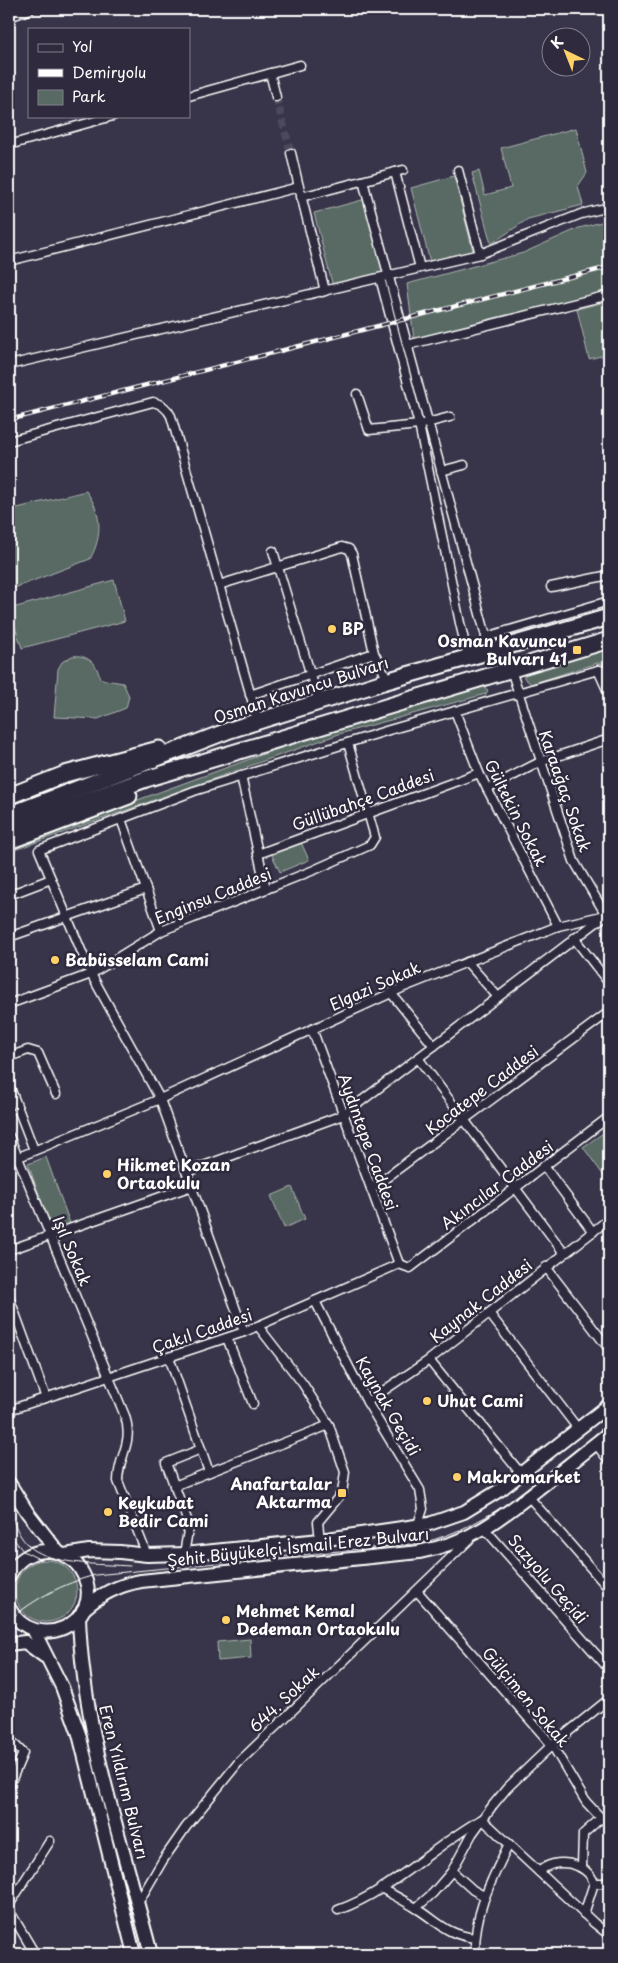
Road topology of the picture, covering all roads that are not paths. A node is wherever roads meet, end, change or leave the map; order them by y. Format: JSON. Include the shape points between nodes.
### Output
{"nodes":[{"id":1,"x":31,"y":9,"type":"edge"},
{"id":2,"x":9,"y":17,"type":"edge"},
{"id":3,"x":300,"y":65,"type":"dead end"},
{"id":4,"x":270,"y":73,"type":"junction"},
{"id":5,"x":190,"y":96,"type":"edge"},
{"id":6,"x":276,"y":98,"type":"tunnel mouth"},
{"id":7,"x":106,"y":118,"type":"edge"},
{"id":8,"x":9,"y":145,"type":"edge"},
{"id":9,"x":291,"y":153,"type":"tunnel mouth"},
{"id":10,"x":458,"y":170,"type":"dead end"},
{"id":11,"x":363,"y":181,"type":"junction"},
{"id":12,"x":299,"y":188,"type":"junction"},
{"id":13,"x":301,"y":197,"type":"junction"},
{"id":14,"x":609,"y":207,"type":"edge"},
{"id":15,"x":480,"y":254,"type":"junction"},
{"id":16,"x":9,"y":261,"type":"edge"},
{"id":17,"x":420,"y":268,"type":"junction"},
{"id":18,"x":384,"y":277,"type":"junction"},
{"id":19,"x":322,"y":292,"type":"junction"},
{"id":20,"x":609,"y":295,"type":"edge"},
{"id":21,"x":406,"y":345,"type":"junction"},
{"id":22,"x":9,"y":365,"type":"edge"},
{"id":23,"x":357,"y":394,"type":"dead end"},
{"id":24,"x":450,"y":417,"type":"dead end"},
{"id":25,"x":428,"y":422,"type":"junction"},
{"id":26,"x":418,"y":425,"type":"junction"},
{"id":27,"x":9,"y":440,"type":"edge"},
{"id":28,"x":464,"y":465,"type":"dead end"},
{"id":29,"x":441,"y":471,"type":"junction"},
{"id":30,"x":273,"y":551,"type":"dead end"},
{"id":31,"x":277,"y":567,"type":"junction"},
{"id":32,"x":609,"y":575,"type":"edge"},
{"id":33,"x":219,"y":585,"type":"junction"},
{"id":34,"x":551,"y":587,"type":"dead end"},
{"id":35,"x":609,"y":602,"type":"edge"},
{"id":36,"x":609,"y":617,"type":"edge"},
{"id":37,"x":609,"y":640,"type":"edge"},
{"id":38,"x":488,"y":644,"type":"junction"},
{"id":39,"x":374,"y":653,"type":"junction"},
{"id":40,"x":468,"y":657,"type":"junction"},
{"id":41,"x":511,"y":670,"type":"junction"},
{"id":42,"x":598,"y":670,"type":"junction"},
{"id":43,"x":609,"y":671,"type":"edge"},
{"id":44,"x":310,"y":674,"type":"junction"},
{"id":45,"x":388,"y":680,"type":"junction"},
{"id":46,"x":518,"y":692,"type":"junction"},
{"id":47,"x":609,"y":694,"type":"edge"},
{"id":48,"x":250,"y":695,"type":"junction"},
{"id":49,"x":319,"y":702,"type":"junction"},
{"id":50,"x":455,"y":710,"type":"junction"},
{"id":51,"x":258,"y":722,"type":"junction"},
{"id":52,"x":230,"y":730,"type":"junction"},
{"id":53,"x":609,"y":739,"type":"edge"},
{"id":54,"x":348,"y":742,"type":"junction"},
{"id":55,"x":236,"y":751,"type":"junction"},
{"id":56,"x":540,"y":762,"type":"junction"},
{"id":57,"x":479,"y":773,"type":"junction"},
{"id":58,"x":241,"y":776,"type":"junction"},
{"id":59,"x":487,"y":789,"type":"junction"},
{"id":60,"x":9,"y":796,"type":"edge"},
{"id":61,"x":369,"y":812,"type":"junction"},
{"id":62,"x":9,"y":815,"type":"edge"},
{"id":63,"x":121,"y":818,"type":"junction"},
{"id":64,"x":9,"y":829,"type":"edge"},
{"id":65,"x":9,"y":841,"type":"edge"},
{"id":66,"x":258,"y":854,"type":"junction"},
{"id":67,"x":51,"y":879,"type":"junction"},
{"id":68,"x":146,"y":889,"type":"junction"},
{"id":69,"x":266,"y":889,"type":"junction"},
{"id":70,"x":9,"y":895,"type":"edge"},
{"id":71,"x":608,"y":914,"type":"edge"},
{"id":72,"x":67,"y":916,"type":"junction"},
{"id":73,"x":558,"y":926,"type":"junction"},
{"id":74,"x":161,"y":931,"type":"junction"},
{"id":75,"x":9,"y":937,"type":"edge"},
{"id":76,"x":574,"y":938,"type":"junction"},
{"id":77,"x":467,"y":962,"type":"junction"},
{"id":78,"x":91,"y":974,"type":"junction"},
{"id":79,"x":609,"y":983,"type":"edge"},
{"id":80,"x":390,"y":993,"type":"junction"},
{"id":81,"x":498,"y":997,"type":"junction"},
{"id":82,"x":9,"y":1004,"type":"edge"},
{"id":83,"x":609,"y":1012,"type":"edge"},
{"id":84,"x":312,"y":1029,"type":"junction"},
{"id":85,"x":434,"y":1046,"type":"junction"},
{"id":86,"x":9,"y":1057,"type":"edge"},
{"id":87,"x":418,"y":1058,"type":"junction"},
{"id":88,"x":9,"y":1085,"type":"edge"},
{"id":89,"x":56,"y":1094,"type":"dead end"},
{"id":90,"x":160,"y":1098,"type":"junction"},
{"id":91,"x":343,"y":1116,"type":"junction"},
{"id":92,"x":609,"y":1116,"type":"edge"},
{"id":93,"x":464,"y":1120,"type":"junction"},
{"id":94,"x":9,"y":1136,"type":"edge"},
{"id":95,"x":34,"y":1150,"type":"junction"},
{"id":96,"x":18,"y":1157,"type":"junction"},
{"id":97,"x":9,"y":1161,"type":"edge"},
{"id":98,"x":544,"y":1166,"type":"junction"},
{"id":99,"x":187,"y":1172,"type":"junction"},
{"id":100,"x":192,"y":1186,"type":"junction"},
{"id":101,"x":516,"y":1188,"type":"junction"},
{"id":102,"x":371,"y":1189,"type":"junction"},
{"id":103,"x":608,"y":1222,"type":"edge"},
{"id":104,"x":593,"y":1232,"type":"junction"},
{"id":105,"x":51,"y":1236,"type":"junction"},
{"id":106,"x":9,"y":1250,"type":"edge"},
{"id":107,"x":564,"y":1253,"type":"junction"},
{"id":108,"x":399,"y":1264,"type":"junction"},
{"id":109,"x":546,"y":1267,"type":"junction"},
{"id":110,"x":9,"y":1298,"type":"edge"},
{"id":111,"x":315,"y":1302,"type":"junction"},
{"id":112,"x":489,"y":1313,"type":"junction"},
{"id":113,"x":258,"y":1326,"type":"junction"},
{"id":114,"x":244,"y":1332,"type":"junction"},
{"id":115,"x":226,"y":1338,"type":"junction"},
{"id":116,"x":609,"y":1349,"type":"edge"},
{"id":117,"x":168,"y":1357,"type":"junction"},
{"id":118,"x":429,"y":1360,"type":"junction"},
{"id":119,"x":109,"y":1377,"type":"junction"},
{"id":120,"x":46,"y":1398,"type":"junction"},
{"id":121,"x":367,"y":1402,"type":"junction"},
{"id":122,"x":253,"y":1404,"type":"dead end"},
{"id":123,"x":609,"y":1406,"type":"edge"},
{"id":124,"x":9,"y":1410,"type":"edge"},
{"id":125,"x":329,"y":1425,"type":"junction"},
{"id":126,"x":579,"y":1430,"type":"junction"},
{"id":127,"x":609,"y":1433,"type":"edge"},
{"id":128,"x":596,"y":1444,"type":"junction"},
{"id":129,"x":201,"y":1449,"type":"junction"},
{"id":130,"x":609,"y":1461,"type":"edge"},
{"id":131,"x":209,"y":1472,"type":"junction"},
{"id":132,"x":522,"y":1475,"type":"junction"},
{"id":133,"x":9,"y":1483,"type":"edge"},
{"id":134,"x":174,"y":1486,"type":"junction"},
{"id":135,"x":528,"y":1496,"type":"junction"},
{"id":136,"x":417,"y":1527,"type":"junction"},
{"id":137,"x":480,"y":1532,"type":"junction"},
{"id":138,"x":320,"y":1540,"type":"junction"},
{"id":139,"x":62,"y":1554,"type":"junction"},
{"id":140,"x":184,"y":1554,"type":"junction"},
{"id":141,"x":147,"y":1556,"type":"junction"},
{"id":142,"x":9,"y":1576,"type":"edge"},
{"id":143,"x":609,"y":1590,"type":"edge"},
{"id":144,"x":417,"y":1591,"type":"junction"},
{"id":145,"x":9,"y":1608,"type":"edge"},
{"id":146,"x":81,"y":1613,"type":"junction"},
{"id":147,"x":31,"y":1630,"type":"junction"},
{"id":148,"x":9,"y":1640,"type":"edge"},
{"id":149,"x":9,"y":1644,"type":"edge"},
{"id":150,"x":49,"y":1660,"type":"junction"},
{"id":151,"x":609,"y":1669,"type":"edge"},
{"id":152,"x":609,"y":1699,"type":"edge"},
{"id":153,"x":9,"y":1739,"type":"edge"},
{"id":154,"x":552,"y":1745,"type":"junction"},
{"id":155,"x":9,"y":1786,"type":"edge"},
{"id":156,"x":601,"y":1818,"type":"junction"},
{"id":157,"x":482,"y":1819,"type":"junction"},
{"id":158,"x":609,"y":1823,"type":"edge"},
{"id":159,"x":50,"y":1841,"type":"dead end"},
{"id":160,"x":509,"y":1844,"type":"junction"},
{"id":161,"x":582,"y":1866,"type":"junction"},
{"id":162,"x":452,"y":1871,"type":"junction"},
{"id":163,"x":539,"y":1872,"type":"junction"},
{"id":164,"x":594,"y":1883,"type":"junction"},
{"id":165,"x":609,"y":1883,"type":"edge"},
{"id":166,"x":382,"y":1888,"type":"junction"},
{"id":167,"x":484,"y":1896,"type":"junction"},
{"id":168,"x":138,"y":1903,"type":"junction"},
{"id":169,"x":9,"y":1905,"type":"edge"},
{"id":170,"x":416,"y":1908,"type":"junction"},
{"id":171,"x":338,"y":1910,"type":"dead end"},
{"id":172,"x":10,"y":1913,"type":"edge"},
{"id":173,"x":584,"y":1914,"type":"junction"},
{"id":174,"x":609,"y":1935,"type":"edge"},
{"id":175,"x":475,"y":1938,"type":"junction"},
{"id":176,"x":35,"y":1954,"type":"edge"},
{"id":177,"x":134,"y":1954,"type":"edge"},
{"id":178,"x":150,"y":1954,"type":"edge"},
{"id":179,"x":475,"y":1954,"type":"edge"}],
"edges":[{"from":1,"to":2,"type":"street"},
{"from":3,"to":4,"type":"street"},
{"from":4,"to":5,"type":"street"},
{"from":4,"to":6,"type":"street"},
{"from":7,"to":8,"type":"street"},
{"from":9,"to":12,"type":"street"},
{"from":10,"to":15,"type":"street"},
{"from":11,"to":13,"type":"street"},
{"from":11,"to":17,"type":"street","via":[[399,171]]},
{"from":11,"to":18,"type":"street"},
{"from":12,"to":13,"type":"street"},
{"from":12,"to":16,"type":"street"},
{"from":13,"to":19,"type":"street","via":[[325,291]]},
{"from":14,"to":15,"type":"street","via":[[581,214]]},
{"from":15,"to":17,"type":"street"},
{"from":17,"to":18,"type":"street"},
{"from":18,"to":19,"type":"street"},
{"from":18,"to":21,"type":"street"},
{"from":18,"to":26,"type":"street"},
{"from":19,"to":22,"type":"street"},
{"from":20,"to":21,"type":"street"},
{"from":21,"to":25,"type":"street"},
{"from":23,"to":26,"type":"street","via":[[369,430]]},
{"from":24,"to":25,"type":"street"},
{"from":25,"to":26,"type":"street"},
{"from":25,"to":29,"type":"street"},
{"from":26,"to":40,"type":"street"},
{"from":27,"to":33,"type":"street","via":[[153,402],[164,406],[171,416]]},
{"from":28,"to":29,"type":"street"},
{"from":29,"to":38,"type":"street"},
{"from":30,"to":31,"type":"street"},
{"from":31,"to":33,"type":"street"},
{"from":31,"to":39,"type":"street","via":[[342,547],[349,550]]},
{"from":31,"to":44,"type":"street"},
{"from":32,"to":34,"type":"street"},
{"from":33,"to":48,"type":"street"},
{"from":35,"to":38,"type":"street"},
{"from":36,"to":38,"type":"highway","name":"Osman Kavuncu Bulvarı"},
{"from":37,"to":41,"type":"highway"},
{"from":38,"to":40,"type":"highway","name":"Osman Kavuncu Bulvarı"},
{"from":39,"to":44,"type":"street"},
{"from":39,"to":45,"type":"street"},
{"from":40,"to":45,"type":"highway","name":"Osman Kavuncu Bulvarı"},
{"from":41,"to":46,"type":"street","name":"Karaağaç Sokak"},
{"from":41,"to":55,"type":"highway"},
{"from":42,"to":43,"type":"street"},
{"from":42,"to":46,"type":"street"},
{"from":42,"to":47,"type":"street"},
{"from":44,"to":48,"type":"street"},
{"from":44,"to":49,"type":"street"},
{"from":45,"to":49,"type":"highway","name":"Osman Kavuncu Bulvarı"},
{"from":46,"to":50,"type":"street"},
{"from":46,"to":56,"type":"street","name":"Karaağaç Sokak"},
{"from":48,"to":51,"type":"street"},
{"from":49,"to":51,"type":"highway","name":"Osman Kavuncu Bulvarı"},
{"from":50,"to":54,"type":"street"},
{"from":50,"to":57,"type":"street","name":"Gültekin Sokak"},
{"from":51,"to":52,"type":"highway","name":"Osman Kavuncu Bulvarı"},
{"from":52,"to":60,"type":"highway","via":[[66,774]]},
{"from":52,"to":62,"type":"highway","name":"Osman Kavuncu Bulvarı"},
{"from":53,"to":56,"type":"street"},
{"from":54,"to":58,"type":"street"},
{"from":54,"to":61,"type":"street"},
{"from":55,"to":64,"type":"highway","via":[[146,779]]},
{"from":55,"to":65,"type":"highway","via":[[158,785]]},
{"from":56,"to":59,"type":"street"},
{"from":56,"to":71,"type":"street","name":"Karaağaç Sokak","via":[[574,861]]},
{"from":57,"to":59,"type":"street","name":"Gültekin Sokak"},
{"from":57,"to":61,"type":"street","name":"Güllübahçe Caddesi"},
{"from":58,"to":63,"type":"street"},
{"from":58,"to":66,"type":"street"},
{"from":59,"to":73,"type":"street","name":"Gültekin Sokak"},
{"from":61,"to":66,"type":"street","name":"Güllübahçe Caddesi"},
{"from":61,"to":69,"type":"street","name":"Enginsu Caddesi","via":[[375,838],[367,848]]},
{"from":63,"to":67,"type":"street","via":[[38,850]]},
{"from":63,"to":68,"type":"street"},
{"from":66,"to":69,"type":"street"},
{"from":67,"to":70,"type":"street"},
{"from":67,"to":72,"type":"street"},
{"from":68,"to":72,"type":"street"},
{"from":68,"to":74,"type":"street"},
{"from":69,"to":74,"type":"street","name":"Enginsu Caddesi"},
{"from":71,"to":73,"type":"street","name":"Elgazi Sokak"},
{"from":71,"to":76,"type":"street"},
{"from":72,"to":75,"type":"street"},
{"from":72,"to":78,"type":"street"},
{"from":73,"to":77,"type":"street","name":"Elgazi Sokak"},
{"from":74,"to":78,"type":"street","name":"Enginsu Caddesi"},
{"from":76,"to":79,"type":"street"},
{"from":76,"to":81,"type":"street"},
{"from":77,"to":80,"type":"street","name":"Elgazi Sokak"},
{"from":77,"to":81,"type":"street"},
{"from":78,"to":82,"type":"street","name":"Enginsu Caddesi"},
{"from":78,"to":90,"type":"street"},
{"from":80,"to":84,"type":"street","name":"Elgazi Sokak"},
{"from":80,"to":85,"type":"street"},
{"from":81,"to":85,"type":"street"},
{"from":83,"to":93,"type":"street","name":"Kocatepe Caddesi"},
{"from":84,"to":90,"type":"street","name":"Elgazi Sokak"},
{"from":84,"to":91,"type":"street","name":"Aydıntepe Caddesi"},
{"from":85,"to":87,"type":"street"},
{"from":86,"to":89,"type":"street","via":[[28,1050],[38,1053]]},
{"from":87,"to":91,"type":"street"},
{"from":87,"to":93,"type":"street"},
{"from":88,"to":95,"type":"street"},
{"from":90,"to":95,"type":"street","name":"Elgazi Sokak"},
{"from":90,"to":99,"type":"street"},
{"from":91,"to":99,"type":"street"},
{"from":91,"to":102,"type":"street","name":"Aydıntepe Caddesi"},
{"from":92,"to":98,"type":"street","name":"Akıncılar Caddesi"},
{"from":93,"to":101,"type":"street"},
{"from":93,"to":102,"type":"street","name":"Kocatepe Caddesi"},
{"from":94,"to":96,"type":"street","name":"Işıl Sokak"},
{"from":95,"to":96,"type":"street","name":"Elgazi Sokak"},
{"from":96,"to":97,"type":"street","name":"Elgazi Sokak"},
{"from":96,"to":105,"type":"street","name":"Işıl Sokak"},
{"from":98,"to":101,"type":"street","name":"Akıncılar Caddesi"},
{"from":98,"to":104,"type":"street"},
{"from":99,"to":100,"type":"street"},
{"from":100,"to":105,"type":"street"},
{"from":100,"to":114,"type":"street"},
{"from":101,"to":107,"type":"street"},
{"from":101,"to":108,"type":"street","name":"Akıncılar Caddesi","via":[[410,1268]]},
{"from":102,"to":108,"type":"street","name":"Aydıntepe Caddesi"},
{"from":103,"to":104,"type":"street","name":"Kaynak Caddesi"},
{"from":104,"to":107,"type":"street","name":"Kaynak Caddesi"},
{"from":105,"to":106,"type":"street"},
{"from":105,"to":119,"type":"street","name":"Işıl Sokak"},
{"from":107,"to":109,"type":"street","name":"Kaynak Caddesi"},
{"from":108,"to":111,"type":"street","name":"Çakıl Caddesi"},
{"from":109,"to":112,"type":"street","name":"Kaynak Caddesi"},
{"from":109,"to":116,"type":"street"},
{"from":110,"to":120,"type":"street"},
{"from":111,"to":113,"type":"street","name":"Çakıl Caddesi"},
{"from":111,"to":121,"type":"street","name":"Kaynak Geçidi"},
{"from":112,"to":118,"type":"street","name":"Kaynak Caddesi"},
{"from":112,"to":126,"type":"street"},
{"from":113,"to":114,"type":"street","name":"Çakıl Caddesi"},
{"from":113,"to":125,"type":"street","via":[[303,1384]]},
{"from":114,"to":115,"type":"street","name":"Çakıl Caddesi"},
{"from":115,"to":117,"type":"street","name":"Çakıl Caddesi"},
{"from":115,"to":122,"type":"street"},
{"from":117,"to":119,"type":"street","name":"Çakıl Caddesi"},
{"from":117,"to":129,"type":"street"},
{"from":118,"to":121,"type":"street","name":"Kaynak Caddesi"},
{"from":118,"to":132,"type":"street"},
{"from":119,"to":120,"type":"street","name":"Çakıl Caddesi"},
{"from":119,"to":141,"type":"street","name":"Işıl Sokak","via":[[128,1427],[118,1481]]},
{"from":120,"to":124,"type":"street","name":"Çakıl Caddesi"},
{"from":121,"to":136,"type":"street","name":"Kaynak Geçidi","via":[[420,1490],[422,1509]]},
{"from":123,"to":126,"type":"main road","name":"Şehit Büyükelçi İsmail Erez Bulvarı"},
{"from":125,"to":131,"type":"street"},
{"from":125,"to":138,"type":"street","via":[[345,1472],[342,1493],[318,1522]]},
{"from":126,"to":132,"type":"main road","name":"Şehit Büyükelçi İsmail Erez Bulvarı"},
{"from":127,"to":128,"type":"main road","name":"Şehit Büyükelçi İsmail Erez Bulvarı"},
{"from":128,"to":130,"type":"street"},
{"from":128,"to":135,"type":"main road","name":"Şehit Büyükelçi İsmail Erez Bulvarı"},
{"from":129,"to":131,"type":"street"},
{"from":129,"to":134,"type":"street","via":[[166,1463]]},
{"from":131,"to":134,"type":"street"},
{"from":132,"to":136,"type":"main road","name":"Şehit Büyükelçi İsmail Erez Bulvarı","via":[[464,1512]]},
{"from":133,"to":139,"type":"main road","via":[[27,1512]]},
{"from":134,"to":140,"type":"street","via":[[189,1525]]},
{"from":135,"to":137,"type":"main road","name":"Şehit Büyükelçi İsmail Erez Bulvarı"},
{"from":135,"to":143,"type":"street"},
{"from":136,"to":138,"type":"main road","name":"Şehit Büyükelçi İsmail Erez Bulvarı"},
{"from":137,"to":144,"type":"street","name":"644. Sokak"},
{"from":137,"to":146,"type":"main road","name":"Şehit Büyükelçi İsmail Erez Bulvarı","via":[[419,1552],[132,1583],[105,1593]]},
{"from":137,"to":151,"type":"street","name":"Sazyolu Geçidi"},
{"from":138,"to":140,"type":"main road","name":"Şehit Büyükelçi İsmail Erez Bulvarı"},
{"from":139,"to":141,"type":"main road","name":"Şehit Büyükelçi İsmail Erez Bulvarı","via":[[120,1552]]},
{"from":139,"to":142,"type":"main road","name":"Şehit Büyükelçi İsmail Erez Bulvarı","via":[[37,1552],[28,1555],[18,1562]]},
{"from":139,"to":146,"type":"main road","name":"Eren Yıldırım Bulvarı","via":[[79,1567],[86,1582],[87,1596]]},
{"from":140,"to":141,"type":"main road","name":"Şehit Büyükelçi İsmail Erez Bulvarı"},
{"from":144,"to":154,"type":"street","name":"Gülçimen Sokak"},
{"from":144,"to":168,"type":"street","name":"644. Sokak","via":[[227,1775],[177,1840]]},
{"from":145,"to":147,"type":"main road","name":"Eren Yıldırım Bulvarı","via":[[16,1620]]},
{"from":146,"to":147,"type":"main road","name":"Şehit Büyükelçi İsmail Erez Bulvarı","via":[[62,1629],[49,1632]]},
{"from":146,"to":168,"type":"main road","name":"Eren Yıldırım Bulvarı","via":[[82,1668],[92,1730]]},
{"from":147,"to":148,"type":"main road"},
{"from":147,"to":150,"type":"main road","name":"Eren Yıldırım Bulvarı"},
{"from":149,"to":150,"type":"main road","via":[[25,1642]]},
{"from":150,"to":177,"type":"main road","name":"Eren Yıldırım Bulvarı","via":[[79,1734]]},
{"from":152,"to":154,"type":"street"},
{"from":153,"to":155,"type":"street","via":[[23,1753]]},
{"from":154,"to":156,"type":"street","name":"Gülçimen Sokak","via":[[586,1802]]},
{"from":154,"to":157,"type":"street","via":[[513,1782]]},
{"from":156,"to":158,"type":"street","name":"Gülçimen Sokak"},
{"from":156,"to":161,"type":"street","via":[[583,1834]]},
{"from":157,"to":160,"type":"street"},
{"from":157,"to":162,"type":"street"},
{"from":157,"to":166,"type":"street"},
{"from":159,"to":169,"type":"street"},
{"from":160,"to":163,"type":"street"},
{"from":160,"to":167,"type":"street"},
{"from":161,"to":163,"type":"street","via":[[554,1863]]},
{"from":161,"to":164,"type":"street"},
{"from":162,"to":167,"type":"street"},
{"from":162,"to":170,"type":"street"},
{"from":163,"to":173,"type":"street"},
{"from":164,"to":165,"type":"street"},
{"from":164,"to":173,"type":"street"},
{"from":166,"to":170,"type":"street"},
{"from":166,"to":171,"type":"street"},
{"from":167,"to":175,"type":"street"},
{"from":168,"to":178,"type":"main road","name":"Eren Yıldırım Bulvarı"},
{"from":170,"to":175,"type":"street","via":[[450,1932]]},
{"from":172,"to":176,"type":"street"},
{"from":173,"to":174,"type":"street"},
{"from":175,"to":179,"type":"street"}]}
